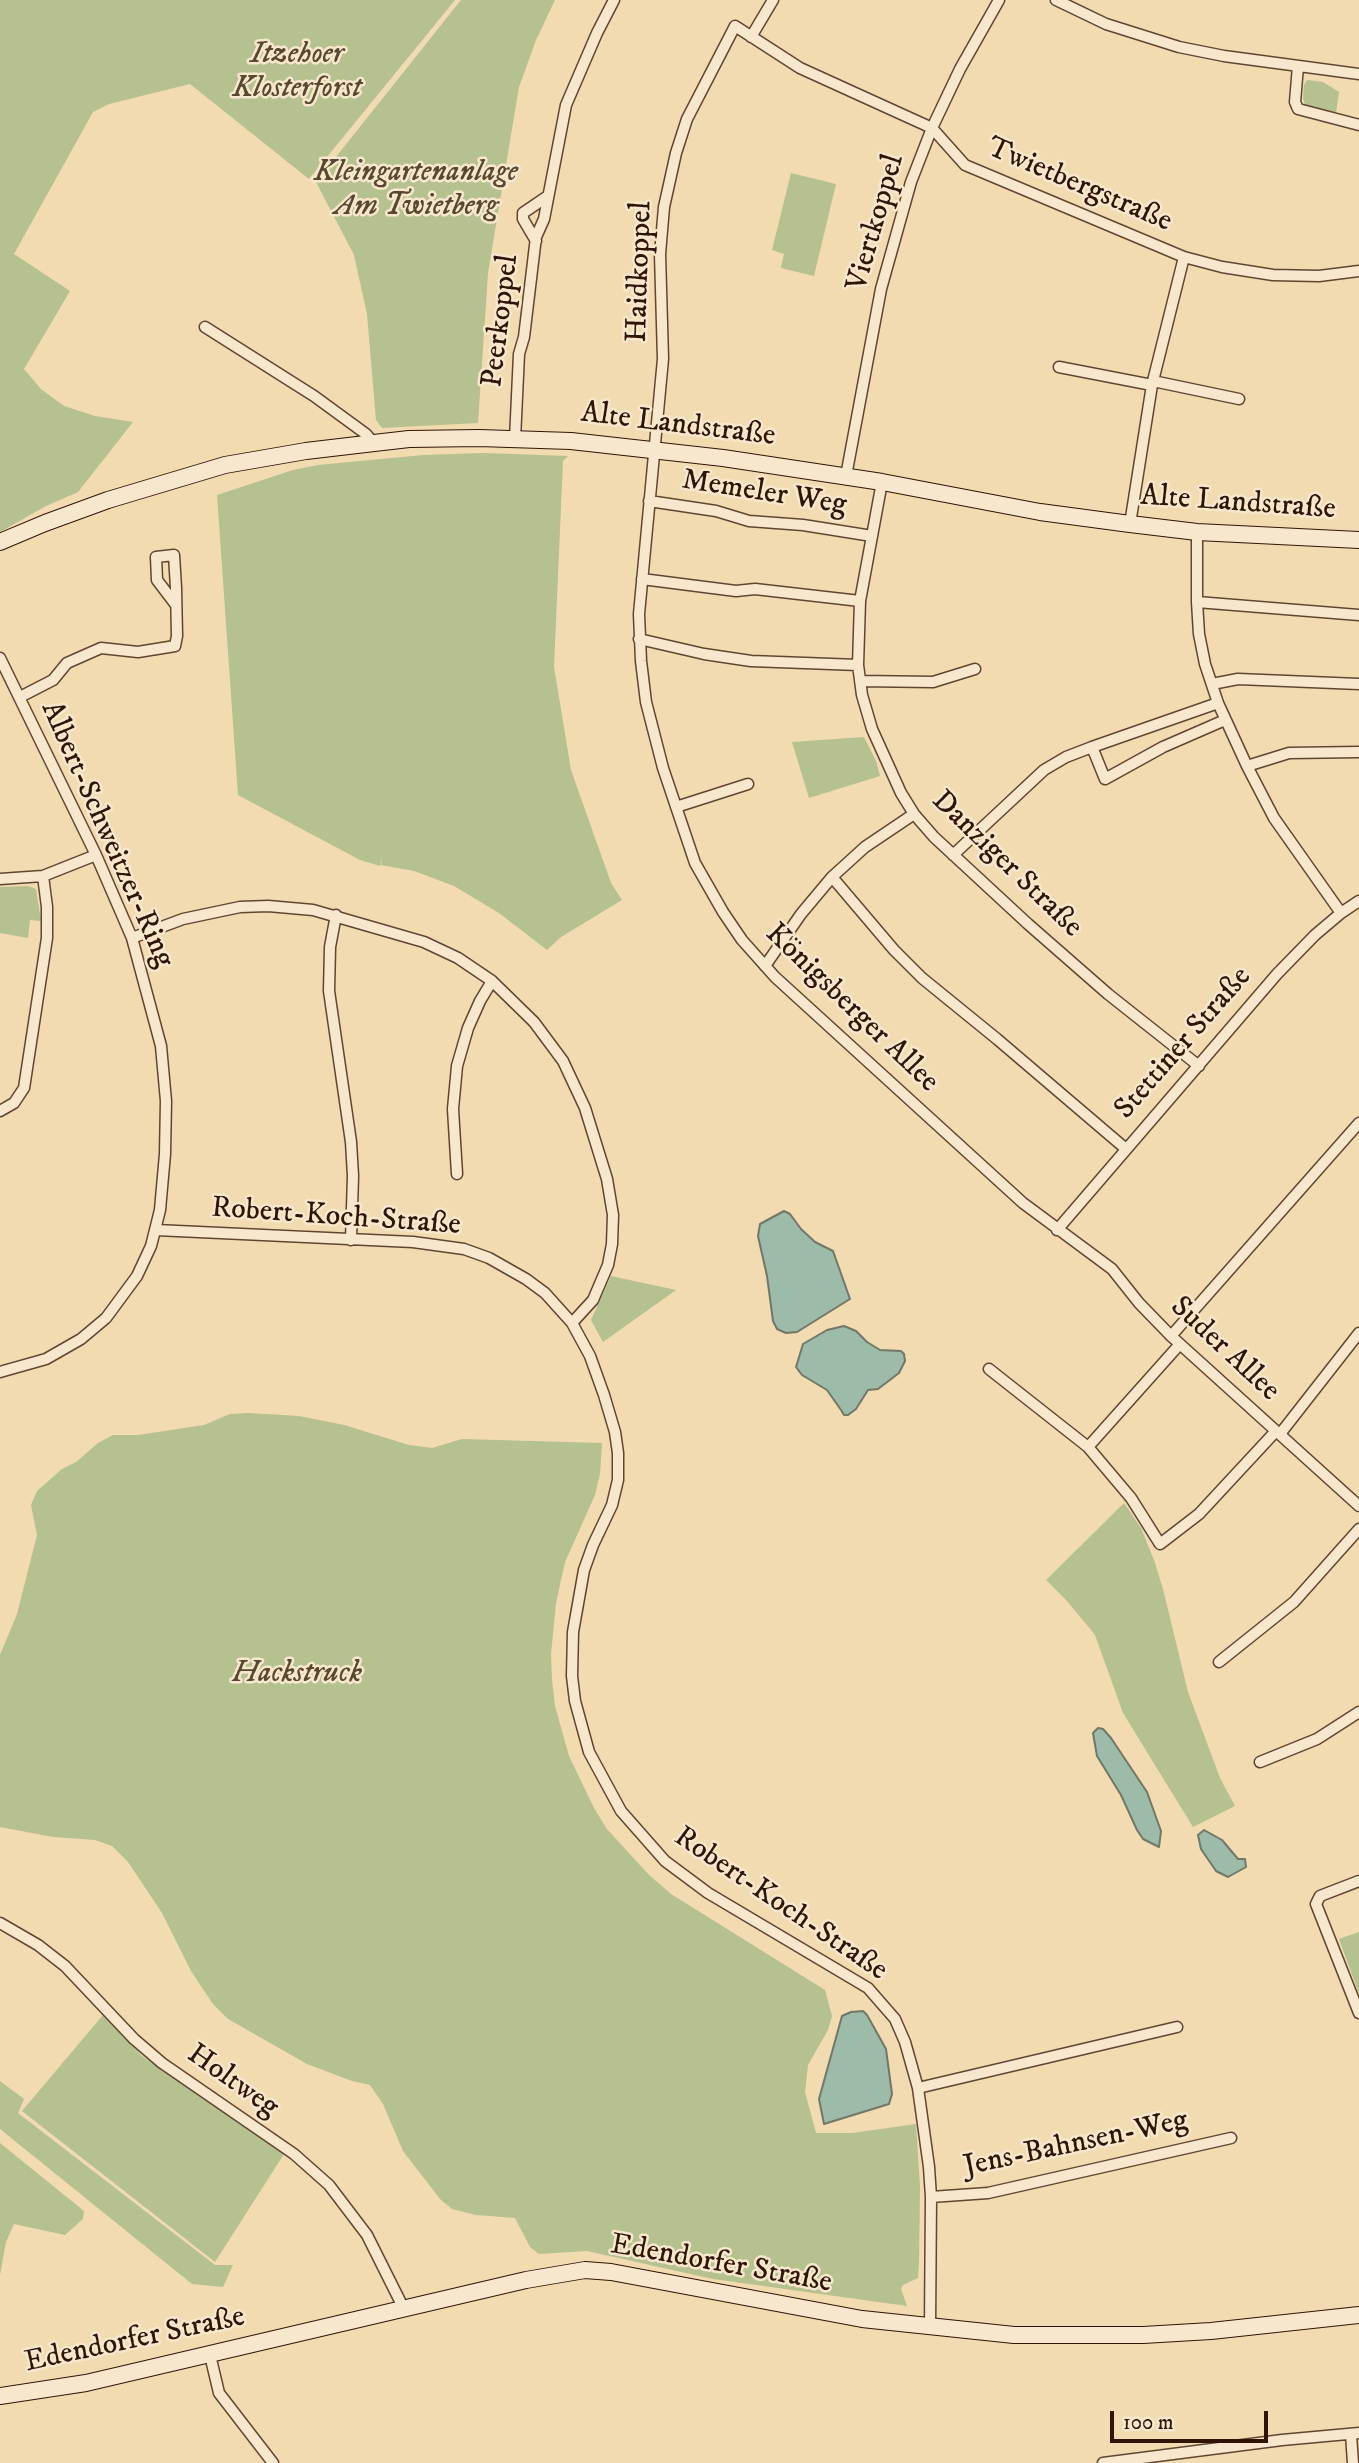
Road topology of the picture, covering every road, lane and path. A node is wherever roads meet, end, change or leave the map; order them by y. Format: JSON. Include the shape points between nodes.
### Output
{"nodes":[{"id":1,"x":604,"y":0,"type":"edge"},
{"id":2,"x":614,"y":0,"type":"edge"},
{"id":3,"x":773,"y":0,"type":"edge"},
{"id":4,"x":999,"y":0,"type":"edge"},
{"id":5,"x":1056,"y":0,"type":"edge"},
{"id":6,"x":607,"y":13,"type":"junction"},
{"id":7,"x":735,"y":26,"type":"joint"},
{"id":8,"x":751,"y":37,"type":"junction"},
{"id":9,"x":1298,"y":66,"type":"junction"},
{"id":10,"x":1359,"y":74,"type":"edge"},
{"id":11,"x":1359,"y":125,"type":"edge"},
{"id":12,"x":932,"y":128,"type":"junction"},
{"id":13,"x":548,"y":196,"type":"junction"},
{"id":14,"x":536,"y":241,"type":"junction"},
{"id":15,"x":1184,"y":257,"type":"junction"},
{"id":16,"x":1359,"y":271,"type":"edge"},
{"id":17,"x":205,"y":327,"type":"dead end"},
{"id":18,"x":1059,"y":367,"type":"dead end"},
{"id":19,"x":1153,"y":383,"type":"junction"},
{"id":20,"x":1239,"y":399,"type":"dead end"},
{"id":21,"x":515,"y":439,"type":"junction"},
{"id":22,"x":374,"y":443,"type":"junction"},
{"id":23,"x":656,"y":450,"type":"junction"},
{"id":24,"x":846,"y":476,"type":"junction"},
{"id":25,"x":882,"y":482,"type":"junction"},
{"id":26,"x":649,"y":501,"type":"junction"},
{"id":27,"x":1130,"y":524,"type":"junction"},
{"id":28,"x":1197,"y":532,"type":"junction"},
{"id":29,"x":872,"y":536,"type":"junction"},
{"id":30,"x":1359,"y":540,"type":"edge"},
{"id":31,"x":0,"y":542,"type":"edge"},
{"id":32,"x":642,"y":579,"type":"junction"},
{"id":33,"x":860,"y":601,"type":"junction"},
{"id":34,"x":1196,"y":603,"type":"junction"},
{"id":35,"x":176,"y":605,"type":"dead end"},
{"id":36,"x":1359,"y":615,"type":"edge"},
{"id":37,"x":639,"y":639,"type":"junction"},
{"id":38,"x":0,"y":658,"type":"edge"},
{"id":39,"x":858,"y":666,"type":"junction"},
{"id":40,"x":975,"y":669,"type":"dead end"},
{"id":41,"x":860,"y":681,"type":"junction"},
{"id":42,"x":1212,"y":684,"type":"junction"},
{"id":43,"x":1359,"y":684,"type":"edge"},
{"id":44,"x":20,"y":697,"type":"junction"},
{"id":45,"x":1218,"y":703,"type":"junction"},
{"id":46,"x":1225,"y":720,"type":"junction"},
{"id":47,"x":1092,"y":747,"type":"junction"},
{"id":48,"x":1359,"y":752,"type":"edge"},
{"id":49,"x":1247,"y":766,"type":"junction"},
{"id":50,"x":748,"y":785,"type":"dead end"},
{"id":51,"x":676,"y":807,"type":"junction"},
{"id":52,"x":914,"y":814,"type":"junction"},
{"id":53,"x":96,"y":855,"type":"junction"},
{"id":54,"x":953,"y":855,"type":"junction"},
{"id":55,"x":43,"y":876,"type":"junction"},
{"id":56,"x":832,"y":877,"type":"junction"},
{"id":57,"x":0,"y":879,"type":"edge"},
{"id":58,"x":1359,"y":901,"type":"edge"},
{"id":59,"x":1341,"y":913,"type":"junction"},
{"id":60,"x":336,"y":915,"type":"junction"},
{"id":61,"x":132,"y":938,"type":"junction"},
{"id":62,"x":765,"y":966,"type":"junction"},
{"id":63,"x":492,"y":981,"type":"junction"},
{"id":64,"x":1199,"y":1066,"type":"junction"},
{"id":65,"x":0,"y":1111,"type":"edge"},
{"id":66,"x":1359,"y":1123,"type":"edge"},
{"id":67,"x":1126,"y":1149,"type":"junction"},
{"id":68,"x":457,"y":1174,"type":"dead end"},
{"id":69,"x":156,"y":1230,"type":"junction"},
{"id":70,"x":1057,"y":1230,"type":"junction"},
{"id":71,"x":351,"y":1240,"type":"junction"},
{"id":72,"x":572,"y":1323,"type":"junction"},
{"id":73,"x":1359,"y":1333,"type":"edge"},
{"id":74,"x":1175,"y":1340,"type":"junction"},
{"id":75,"x":989,"y":1369,"type":"dead end"},
{"id":76,"x":0,"y":1372,"type":"edge"},
{"id":77,"x":1278,"y":1432,"type":"junction"},
{"id":78,"x":1088,"y":1447,"type":"junction"},
{"id":79,"x":1359,"y":1506,"type":"edge"},
{"id":80,"x":1359,"y":1529,"type":"edge"},
{"id":81,"x":1219,"y":1662,"type":"dead end"},
{"id":82,"x":1359,"y":1712,"type":"edge"},
{"id":83,"x":1260,"y":1762,"type":"dead end"},
{"id":84,"x":1359,"y":1881,"type":"edge"},
{"id":85,"x":0,"y":1923,"type":"edge"},
{"id":86,"x":1359,"y":2013,"type":"edge"},
{"id":87,"x":1177,"y":2027,"type":"dead end"},
{"id":88,"x":918,"y":2088,"type":"junction"},
{"id":89,"x":1231,"y":2138,"type":"dead end"},
{"id":90,"x":931,"y":2197,"type":"junction"},
{"id":91,"x":404,"y":2309,"type":"junction"},
{"id":92,"x":1359,"y":2315,"type":"edge"},
{"id":93,"x":930,"y":2327,"type":"junction"},
{"id":94,"x":209,"y":2355,"type":"junction"},
{"id":95,"x":0,"y":2396,"type":"edge"},
{"id":96,"x":1355,"y":2433,"type":"edge"},
{"id":97,"x":273,"y":2463,"type":"edge"},
{"id":98,"x":1103,"y":2463,"type":"edge"},
{"id":99,"x":1353,"y":2463,"type":"edge"}],
"edges":[{"from":1,"to":6,"type":"street"},
{"from":2,"to":6,"type":"street","name":"Peerkoppel"},
{"from":3,"to":8,"type":"street"},
{"from":4,"to":12,"type":"street","name":"Viertkoppel"},
{"from":5,"to":9,"type":"street","via":[[1106,24],[1170,45]]},
{"from":6,"to":13,"type":"street","name":"Peerkoppel","via":[[567,100]]},
{"from":7,"to":8,"type":"street","name":"Twietbergstraße"},
{"from":7,"to":23,"type":"street","name":"Haidkoppel","via":[[687,119],[667,193],[660,245],[664,351]]},
{"from":8,"to":12,"type":"street","name":"Twietbergstraße","via":[[800,68]]},
{"from":9,"to":10,"type":"street"},
{"from":9,"to":11,"type":"street","via":[[1297,107]]},
{"from":12,"to":15,"type":"street","name":"Twietbergstraße","via":[[965,165]]},
{"from":12,"to":24,"type":"street","name":"Viertkoppel","via":[[884,279]]},
{"from":13,"to":14,"type":"street","name":"Peerkoppel"},
{"from":13,"to":14,"type":"street","via":[[523,212]]},
{"from":14,"to":21,"type":"street","name":"Peerkoppel","via":[[519,355]]},
{"from":15,"to":16,"type":"street","name":"Twietbergstraße","via":[[1273,275]]},
{"from":15,"to":19,"type":"street"},
{"from":17,"to":22,"type":"street","via":[[314,396]]},
{"from":18,"to":19,"type":"street"},
{"from":19,"to":20,"type":"street"},
{"from":19,"to":27,"type":"street"},
{"from":21,"to":22,"type":"street","name":"Alte Landstraße"},
{"from":21,"to":23,"type":"street","name":"Alte Landstraße"},
{"from":22,"to":31,"type":"street","name":"Alte Landstraße","via":[[214,468],[101,503]]},
{"from":23,"to":24,"type":"street","name":"Alte Landstraße"},
{"from":23,"to":26,"type":"street","name":"Königsberger Allee"},
{"from":24,"to":25,"type":"street","name":"Alte Landstraße"},
{"from":25,"to":27,"type":"street","name":"Alte Landstraße"},
{"from":25,"to":29,"type":"street","name":"Danziger Straße"},
{"from":26,"to":29,"type":"street","name":"Memeler Weg","via":[[749,521]]},
{"from":26,"to":32,"type":"street","name":"Königsberger Allee"},
{"from":27,"to":28,"type":"street","name":"Alte Landstraße"},
{"from":28,"to":30,"type":"street","name":"Alte Landstraße"},
{"from":28,"to":34,"type":"street"},
{"from":29,"to":33,"type":"street","name":"Danziger Straße"},
{"from":32,"to":33,"type":"street"},
{"from":32,"to":37,"type":"street","name":"Königsberger Allee"},
{"from":33,"to":39,"type":"street","name":"Danziger Straße"},
{"from":34,"to":36,"type":"street"},
{"from":34,"to":42,"type":"street"},
{"from":35,"to":44,"type":"street","via":[[175,646],[138,652],[101,648],[67,663],[53,680]]},
{"from":37,"to":39,"type":"street","via":[[751,661]]},
{"from":37,"to":51,"type":"street","name":"Königsberger Allee","via":[[651,726]]},
{"from":38,"to":44,"type":"street","name":"Albert-Schweitzer-Ring"},
{"from":39,"to":41,"type":"street","name":"Danziger Straße"},
{"from":40,"to":41,"type":"street","via":[[933,682]]},
{"from":41,"to":52,"type":"street","name":"Danziger Straße","via":[[872,729]]},
{"from":42,"to":43,"type":"street","via":[[1235,679]]},
{"from":42,"to":45,"type":"street"},
{"from":44,"to":53,"type":"street","name":"Albert-Schweitzer-Ring"},
{"from":45,"to":46,"type":"street"},
{"from":45,"to":47,"type":"street"},
{"from":46,"to":47,"type":"street","via":[[1105,779]]},
{"from":46,"to":49,"type":"street"},
{"from":47,"to":54,"type":"street","via":[[1044,770]]},
{"from":48,"to":49,"type":"street","via":[[1289,753]]},
{"from":49,"to":59,"type":"street","via":[[1274,818]]},
{"from":50,"to":51,"type":"street"},
{"from":51,"to":62,"type":"street","name":"Königsberger Allee","via":[[695,863],[742,940]]},
{"from":52,"to":54,"type":"street","name":"Danziger Straße"},
{"from":52,"to":56,"type":"street","via":[[865,847]]},
{"from":53,"to":55,"type":"street"},
{"from":53,"to":61,"type":"street","name":"Albert-Schweitzer-Ring"},
{"from":54,"to":64,"type":"street","name":"Danziger Straße","via":[[1065,958]]},
{"from":55,"to":57,"type":"street"},
{"from":55,"to":65,"type":"street","via":[[47,938],[24,1088],[14,1103]]},
{"from":56,"to":62,"type":"street"},
{"from":56,"to":67,"type":"street","via":[[922,978]]},
{"from":58,"to":59,"type":"street","name":"Stettiner Straße"},
{"from":59,"to":64,"type":"street","name":"Stettiner Straße","via":[[1276,974]]},
{"from":60,"to":61,"type":"street","via":[[283,907],[240,907],[183,919]]},
{"from":60,"to":63,"type":"street","via":[[424,942]]},
{"from":60,"to":71,"type":"street","via":[[329,991],[351,1142]]},
{"from":61,"to":69,"type":"street","name":"Albert-Schweitzer-Ring","via":[[161,1046],[166,1101],[163,1186]]},
{"from":62,"to":70,"type":"street","name":"Königsberger Allee"},
{"from":63,"to":68,"type":"street","via":[[471,1021],[457,1066],[453,1109]]},
{"from":63,"to":72,"type":"street","via":[[534,1022],[563,1061],[585,1108],[607,1179],[612,1215],[608,1265],[593,1300]]},
{"from":64,"to":67,"type":"street","name":"Stettiner Straße"},
{"from":66,"to":74,"type":"street"},
{"from":67,"to":70,"type":"street","name":"Stettiner Straße"},
{"from":69,"to":71,"type":"street","name":"Robert-Koch-Straße"},
{"from":69,"to":76,"type":"street","name":"Albert-Schweitzer-Ring","via":[[137,1276],[99,1325],[47,1359]]},
{"from":70,"to":74,"type":"street","name":"Suder Allee","via":[[1112,1269]]},
{"from":71,"to":72,"type":"street","name":"Robert-Koch-Straße","via":[[433,1244],[481,1255],[540,1288]]},
{"from":72,"to":88,"type":"street","name":"Robert-Koch-Straße","via":[[600,1382],[618,1453],[612,1505],[584,1570],[573,1632],[575,1701],[589,1752],[621,1811],[664,1861],[877,1996],[900,2029]]},
{"from":73,"to":77,"type":"street"},
{"from":74,"to":77,"type":"street","name":"Suder Allee"},
{"from":74,"to":78,"type":"street"},
{"from":75,"to":78,"type":"street"},
{"from":77,"to":78,"type":"street","via":[[1199,1514],[1160,1544],[1118,1480]]},
{"from":77,"to":79,"type":"street","name":"Suder Allee"},
{"from":80,"to":81,"type":"street","via":[[1294,1602]]},
{"from":82,"to":83,"type":"street","via":[[1318,1739]]},
{"from":84,"to":86,"type":"street","via":[[1320,1896],[1316,1904]]},
{"from":85,"to":91,"type":"street","name":"Holtweg","via":[[65,1966],[150,2054],[321,2177],[367,2235]]},
{"from":87,"to":88,"type":"street"},
{"from":88,"to":90,"type":"street","name":"Robert-Koch-Straße"},
{"from":89,"to":90,"type":"street","name":"Jens-Bahnsen-Weg","via":[[988,2193]]},
{"from":90,"to":93,"type":"street","name":"Robert-Koch-Straße"},
{"from":91,"to":93,"type":"street","name":"Edendorfer Straße","via":[[526,2280],[592,2270]]},
{"from":91,"to":94,"type":"street","name":"Edendorfer Straße"},
{"from":92,"to":93,"type":"street","name":"Edendorfer Straße","via":[[1143,2334],[1014,2335]]},
{"from":94,"to":95,"type":"street","name":"Edendorfer Straße","via":[[86,2383]]},
{"from":94,"to":97,"type":"street","via":[[219,2393]]},
{"from":96,"to":98,"type":"street"},
{"from":96,"to":99,"type":"street"}]}
